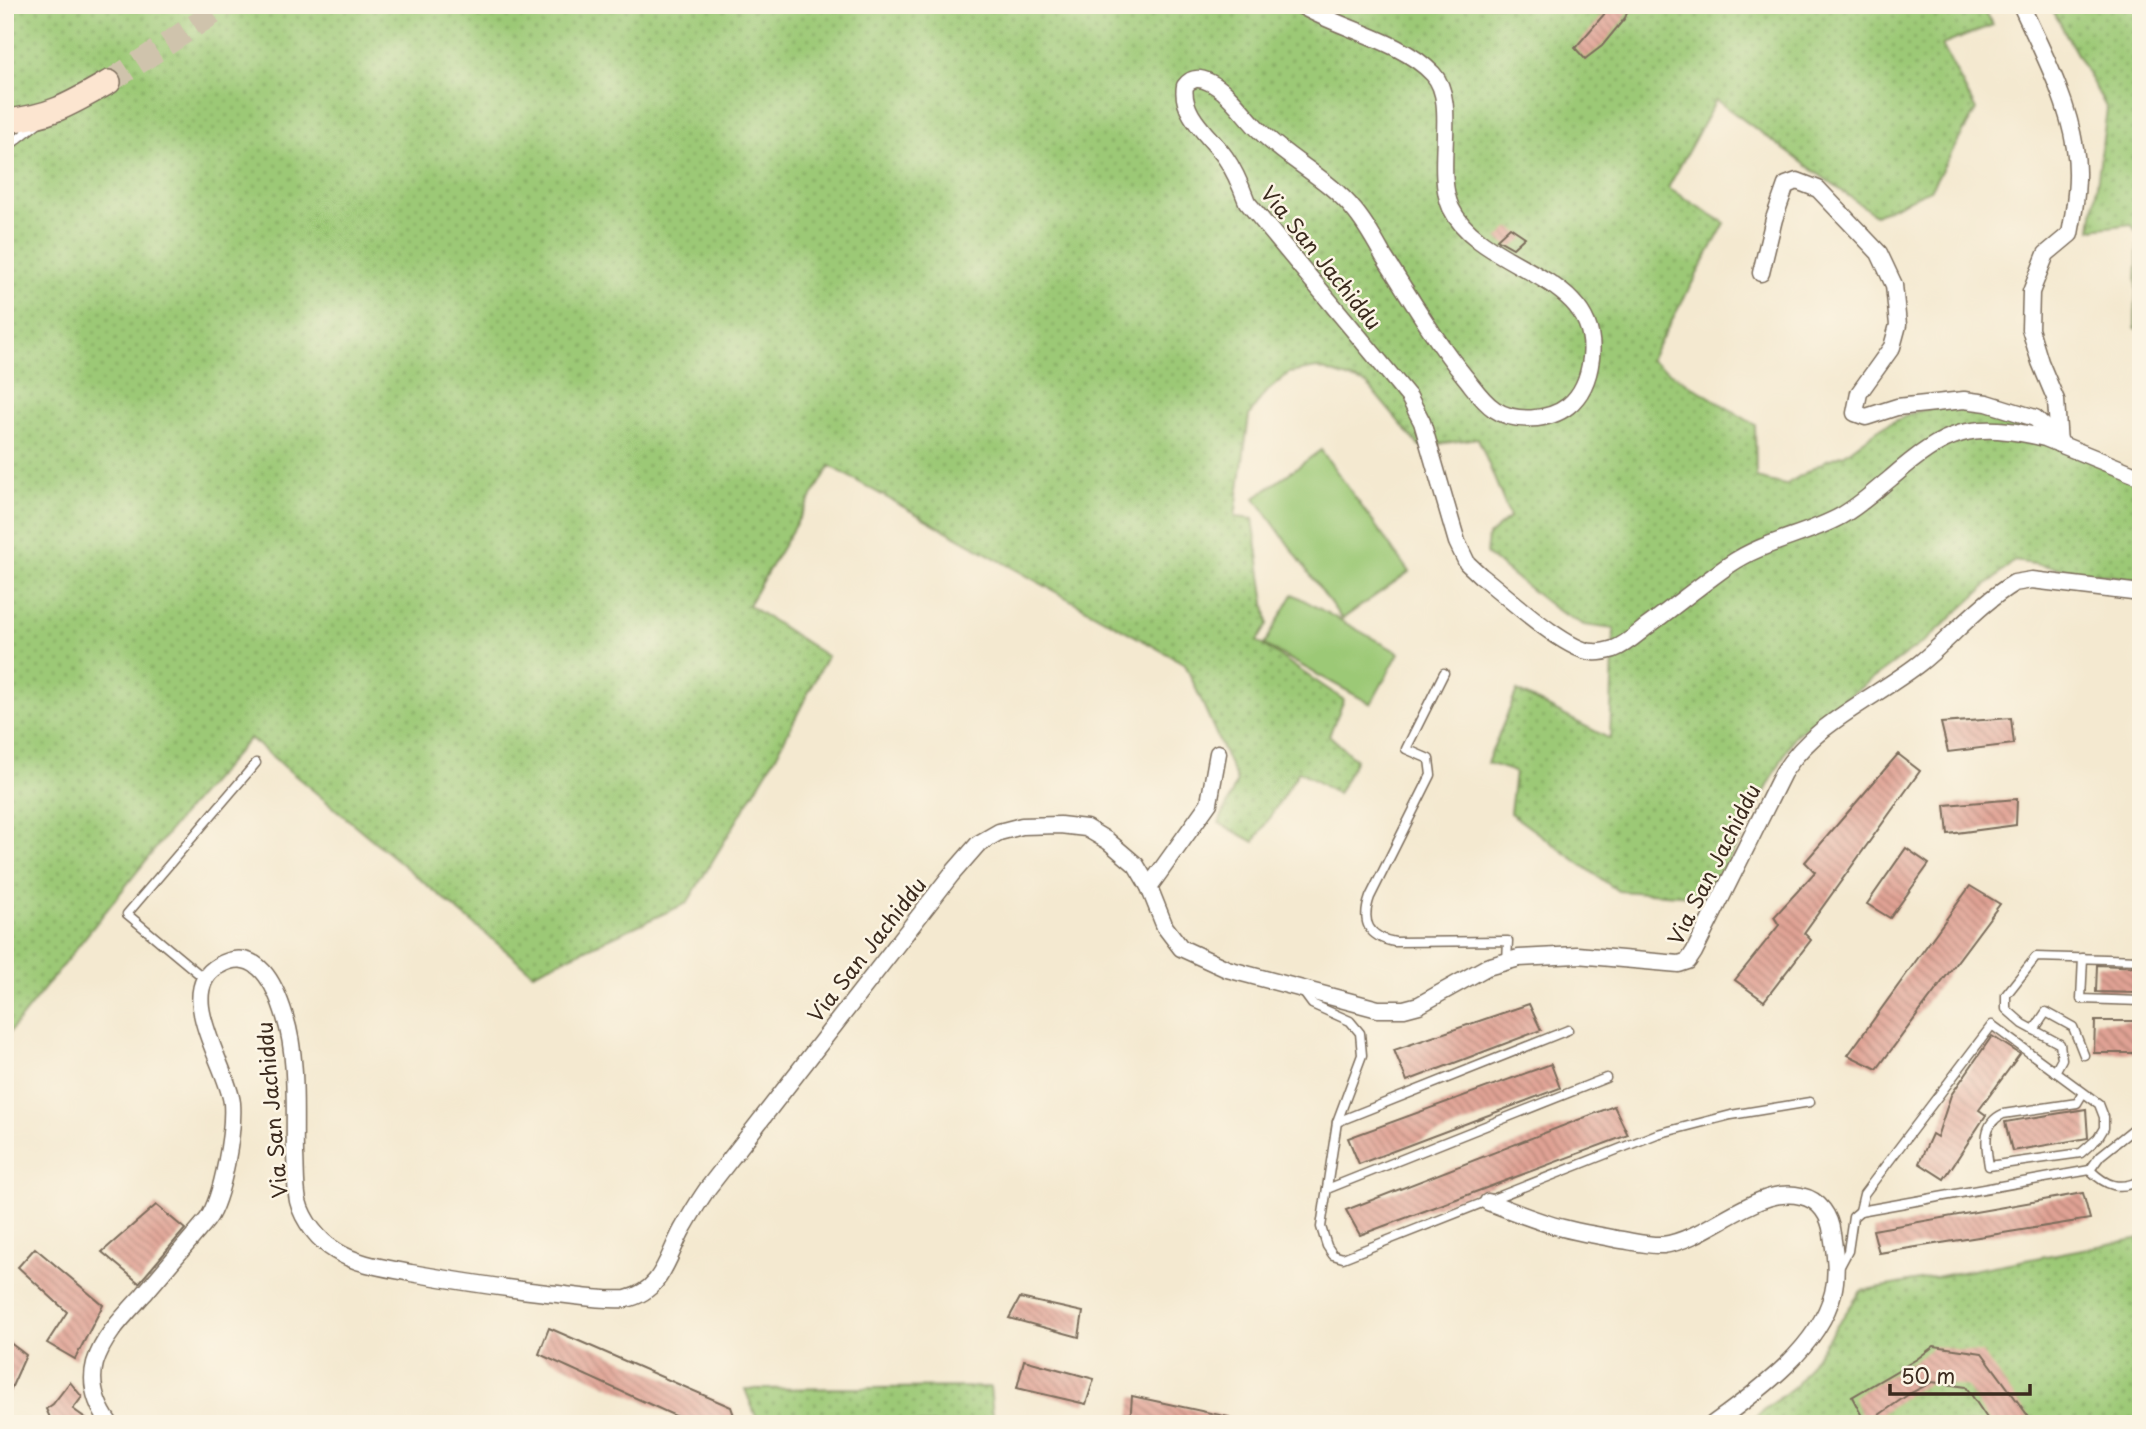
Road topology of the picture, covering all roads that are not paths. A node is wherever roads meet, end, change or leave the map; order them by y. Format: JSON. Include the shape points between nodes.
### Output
{"nodes":[{"id":1,"x":1300,"y":5,"type":"edge"},
{"id":2,"x":2021,"y":5,"type":"edge"},
{"id":3,"x":109,"y":82,"type":"tunnel mouth"},
{"id":4,"x":49,"y":114,"type":"junction"},
{"id":5,"x":5,"y":121,"type":"edge"},
{"id":6,"x":5,"y":149,"type":"edge"},
{"id":7,"x":1761,"y":273,"type":"dead end"},
{"id":8,"x":2059,"y":442,"type":"junction"},
{"id":9,"x":2141,"y":477,"type":"edge"},
{"id":10,"x":2141,"y":593,"type":"edge"},
{"id":11,"x":1444,"y":673,"type":"dead end"},
{"id":12,"x":1218,"y":753,"type":"dead end"},
{"id":13,"x":256,"y":763,"type":"dead end"},
{"id":14,"x":1149,"y":887,"type":"junction"},
{"id":15,"x":2083,"y":958,"type":"junction"},
{"id":16,"x":2141,"y":960,"type":"edge"},
{"id":17,"x":1507,"y":961,"type":"junction"},
{"id":18,"x":205,"y":979,"type":"junction"},
{"id":19,"x":1301,"y":989,"type":"junction"},
{"id":20,"x":2141,"y":1001,"type":"edge"},
{"id":21,"x":1568,"y":1030,"type":"dead end"},
{"id":22,"x":2034,"y":1030,"type":"junction"},
{"id":23,"x":2084,"y":1055,"type":"dead end"},
{"id":24,"x":2055,"y":1072,"type":"junction"},
{"id":25,"x":1606,"y":1078,"type":"dead end"},
{"id":26,"x":2083,"y":1093,"type":"junction"},
{"id":27,"x":1810,"y":1102,"type":"dead end"},
{"id":28,"x":1337,"y":1122,"type":"junction"},
{"id":29,"x":2141,"y":1123,"type":"edge"},
{"id":30,"x":2091,"y":1170,"type":"junction"},
{"id":31,"x":2141,"y":1180,"type":"edge"},
{"id":32,"x":1327,"y":1189,"type":"junction"},
{"id":33,"x":1488,"y":1202,"type":"junction"},
{"id":34,"x":1860,"y":1211,"type":"junction"},
{"id":35,"x":1836,"y":1275,"type":"junction"},
{"id":36,"x":110,"y":1424,"type":"edge"},
{"id":37,"x":1713,"y":1424,"type":"edge"}],
"edges":[{"from":1,"to":8,"type":"street","name":"Via San Jachiddu","via":[[1405,54],[1435,76],[1445,98],[1443,172],[1452,211],[1477,238],[1570,297],[1591,332],[1587,381],[1567,407],[1541,417],[1507,416],[1495,410],[1438,341],[1353,209],[1261,132],[1216,86],[1206,80],[1189,80],[1185,102],[1226,158],[1247,202],[1409,397],[1422,422],[1467,563],[1570,645],[1592,652],[1616,649],[1742,557],[1854,508],[1944,438],[1990,428]]},
{"from":2,"to":8,"type":"street","via":[[2067,111],[2076,150],[2076,204],[2070,234],[2046,254],[2031,292],[2031,329],[2056,400]]},
{"from":3,"to":4,"type":"main road"},
{"from":4,"to":5,"type":"main road"},
{"from":4,"to":6,"type":"lane"},
{"from":7,"to":8,"type":"street","via":[[1786,185],[1797,181],[1818,189],[1879,253],[1894,285],[1898,325],[1892,347],[1859,393],[1855,413],[1866,416],[1897,407],[1964,400],[1987,403],[2035,418]]},
{"from":8,"to":9,"type":"street","name":"Via San Jachiddu"},
{"from":10,"to":17,"type":"street","name":"Via San Jachiddu","via":[[2032,580],[2014,583],[1920,663],[1820,731],[1783,772],[1688,961],[1668,964],[1577,955]]},
{"from":11,"to":17,"type":"lane","via":[[1406,749],[1429,760],[1431,775],[1370,897],[1366,920],[1381,939],[1395,942],[1508,942]]},
{"from":12,"to":14,"type":"street","via":[[1209,803]]},
{"from":13,"to":18,"type":"lane","via":[[127,914]]},
{"from":14,"to":18,"type":"street","name":"Via San Jachiddu","via":[[1126,856],[1086,828],[1022,826],[985,838],[951,875],[708,1188],[660,1277],[647,1291],[626,1299],[490,1286],[380,1267],[327,1245],[309,1225],[298,1200],[290,1044],[275,986],[257,966],[243,961],[216,967]]},
{"from":14,"to":19,"type":"street","name":"Via San Jachiddu","via":[[1164,927],[1181,948],[1227,969]]},
{"from":15,"to":16,"type":"lane"},
{"from":15,"to":20,"type":"lane","via":[[2081,999]]},
{"from":15,"to":22,"type":"lane","via":[[2036,957],[2006,995],[2006,1009]]},
{"from":17,"to":19,"type":"street","name":"Via San Jachiddu","via":[[1404,1009],[1378,1009]]},
{"from":18,"to":36,"type":"street","name":"Via San Jachiddu","via":[[202,1015],[232,1104],[222,1188],[214,1211],[100,1350],[93,1385]]},
{"from":19,"to":28,"type":"lane","via":[[1312,1004],[1350,1021],[1360,1033],[1362,1055]]},
{"from":21,"to":28,"type":"lane"},
{"from":22,"to":23,"type":"lane","via":[[2046,1012],[2073,1027]]},
{"from":22,"to":24,"type":"lane","via":[[2060,1044],[2062,1059]]},
{"from":24,"to":26,"type":"lane"},
{"from":24,"to":34,"type":"lane","via":[[1992,1025],[1864,1194]]},
{"from":25,"to":32,"type":"lane"},
{"from":26,"to":26,"type":"lane","via":[[2099,1104],[2104,1128],[2081,1153],[1989,1166],[1985,1135],[1994,1118],[2077,1103]]},
{"from":27,"to":33,"type":"lane","via":[[1657,1134]]},
{"from":28,"to":32,"type":"lane"},
{"from":29,"to":30,"type":"lane","via":[[2100,1156]]},
{"from":30,"to":31,"type":"lane","via":[[2117,1187]]},
{"from":30,"to":34,"type":"lane"},
{"from":32,"to":33,"type":"lane","via":[[1323,1237],[1333,1255],[1343,1258]]},
{"from":33,"to":35,"type":"street","via":[[1564,1228],[1663,1245],[1712,1228],[1764,1200],[1801,1196],[1812,1199],[1827,1216]]},
{"from":34,"to":35,"type":"lane","via":[[1853,1217],[1848,1251]]},
{"from":35,"to":37,"type":"street","via":[[1827,1310],[1801,1348],[1756,1392]]}]}
